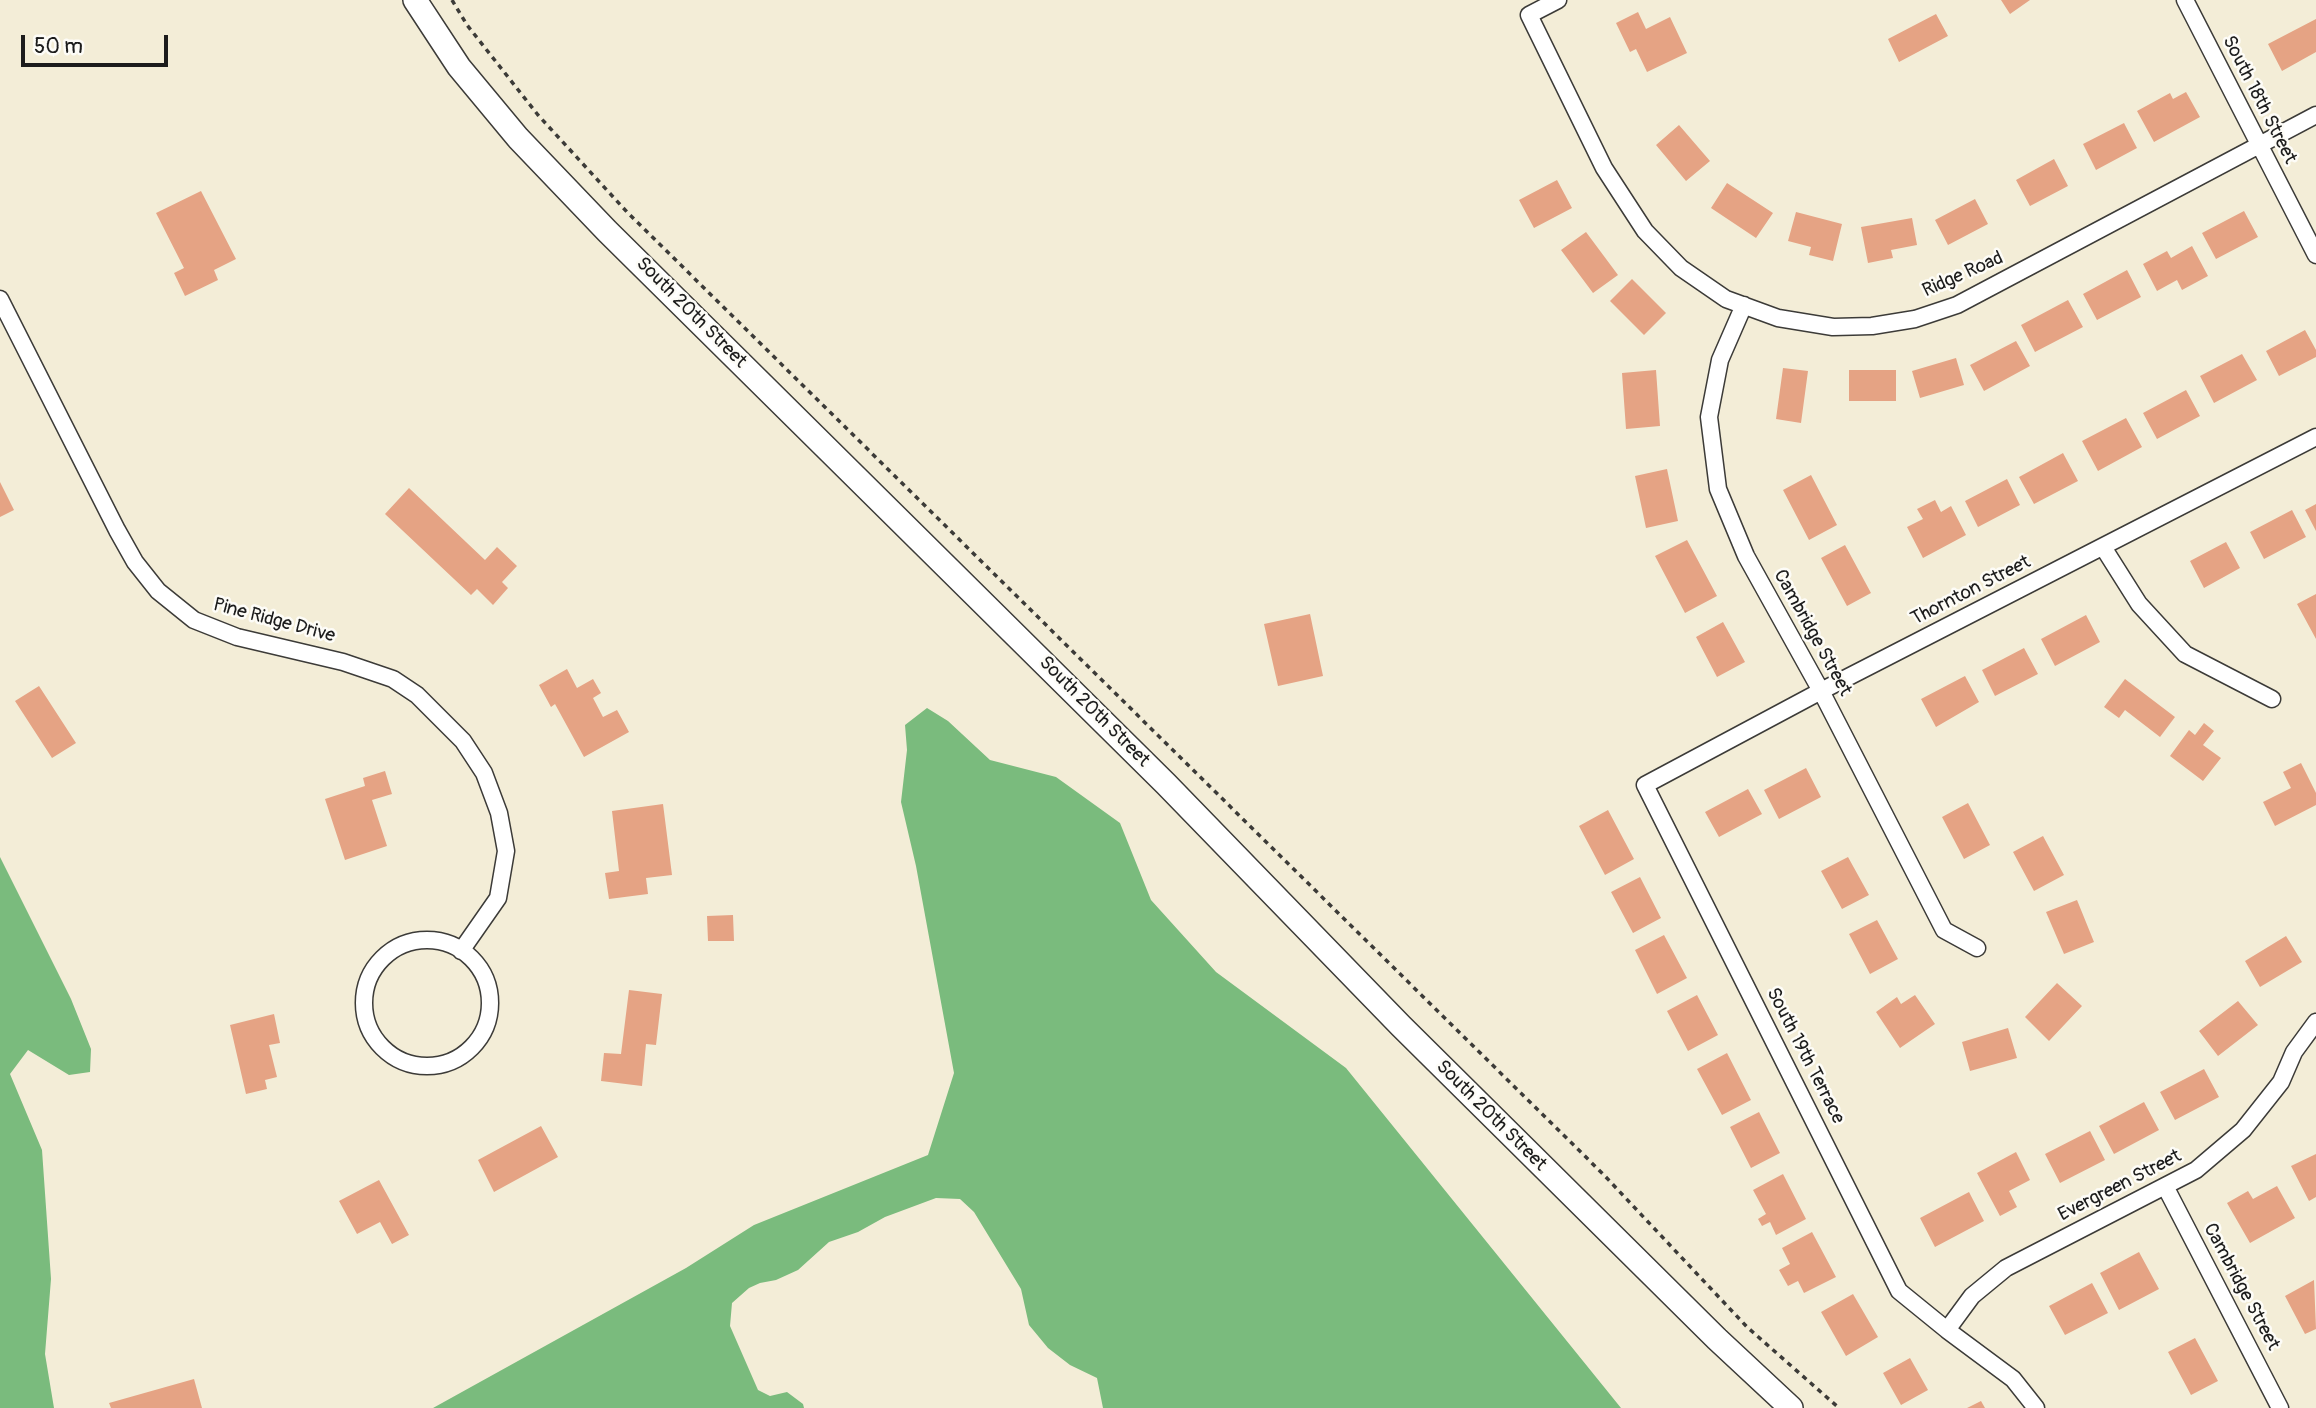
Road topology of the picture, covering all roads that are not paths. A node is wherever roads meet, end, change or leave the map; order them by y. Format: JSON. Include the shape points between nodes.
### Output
{"nodes":[{"id":1,"x":415,"y":0,"type":"edge"},
{"id":2,"x":1558,"y":0,"type":"edge"},
{"id":3,"x":2185,"y":0,"type":"edge"},
{"id":4,"x":2316,"y":115,"type":"edge"},
{"id":5,"x":2259,"y":146,"type":"junction"},
{"id":6,"x":2316,"y":255,"type":"edge"},
{"id":7,"x":0,"y":299,"type":"edge"},
{"id":8,"x":1744,"y":305,"type":"junction"},
{"id":9,"x":2316,"y":437,"type":"edge"},
{"id":10,"x":2103,"y":547,"type":"junction"},
{"id":11,"x":1821,"y":691,"type":"junction"},
{"id":12,"x":2272,"y":699,"type":"dead end"},
{"id":13,"x":1645,"y":785,"type":"joint"},
{"id":14,"x":1977,"y":948,"type":"dead end"},
{"id":15,"x":461,"y":951,"type":"junction"},
{"id":16,"x":2316,"y":1022,"type":"edge"},
{"id":17,"x":2165,"y":1186,"type":"junction"},
{"id":18,"x":1947,"y":1331,"type":"junction"},
{"id":19,"x":1791,"y":1408,"type":"edge"},
{"id":20,"x":2036,"y":1408,"type":"edge"},
{"id":21,"x":2280,"y":1408,"type":"edge"}],
"edges":[{"from":1,"to":19,"type":"main road","name":"South 20th Street","via":[[492,108],[607,231],[1166,784],[1439,1064]]},
{"from":2,"to":8,"type":"street","name":"Ridge Road","via":[[1529,15],[1604,169],[1645,231],[1681,268],[1726,299]]},
{"from":3,"to":5,"type":"street","name":"South 18th Street"},
{"from":4,"to":5,"type":"street","name":"Ridge Road"},
{"from":5,"to":6,"type":"street","name":"South 18th Street"},
{"from":5,"to":8,"type":"street","name":"Ridge Road","via":[[1992,288],[1915,319],[1833,327],[1778,318]]},
{"from":7,"to":15,"type":"street","name":"Pine Ridge Drive","via":[[117,530],[158,591],[204,625],[393,679],[417,695],[463,741],[488,783],[506,851],[498,898]]},
{"from":8,"to":11,"type":"street","name":"Cambridge Street","via":[[1720,360],[1709,417],[1718,489],[1746,556]]},
{"from":9,"to":10,"type":"street","name":"Thornton Street"},
{"from":10,"to":11,"type":"street","name":"Thornton Street"},
{"from":10,"to":12,"type":"street","via":[[2139,604],[2185,654]]},
{"from":11,"to":13,"type":"street","name":"Thornton Street"},
{"from":11,"to":14,"type":"street","name":"Cambridge Street","via":[[1944,930]]},
{"from":13,"to":18,"type":"street","name":"South 19th Terrace","via":[[1899,1291]]},
{"from":15,"to":15,"type":"street","via":[[482,971],[489,989],[486,1027],[476,1044],[443,1065],[424,1067],[389,1054],[376,1041],[365,1016],[366,988],[373,971],[384,957],[417,941],[435,941]]},
{"from":16,"to":17,"type":"street","name":"Evergreen Street","via":[[2294,1052],[2281,1082],[2244,1130],[2196,1170]]},
{"from":17,"to":18,"type":"street","name":"Evergreen Street","via":[[2006,1268],[1972,1296]]},
{"from":17,"to":21,"type":"street","name":"Cambridge Street"},
{"from":18,"to":20,"type":"street","name":"South 19th Terrace","via":[[2013,1379]]}]}
